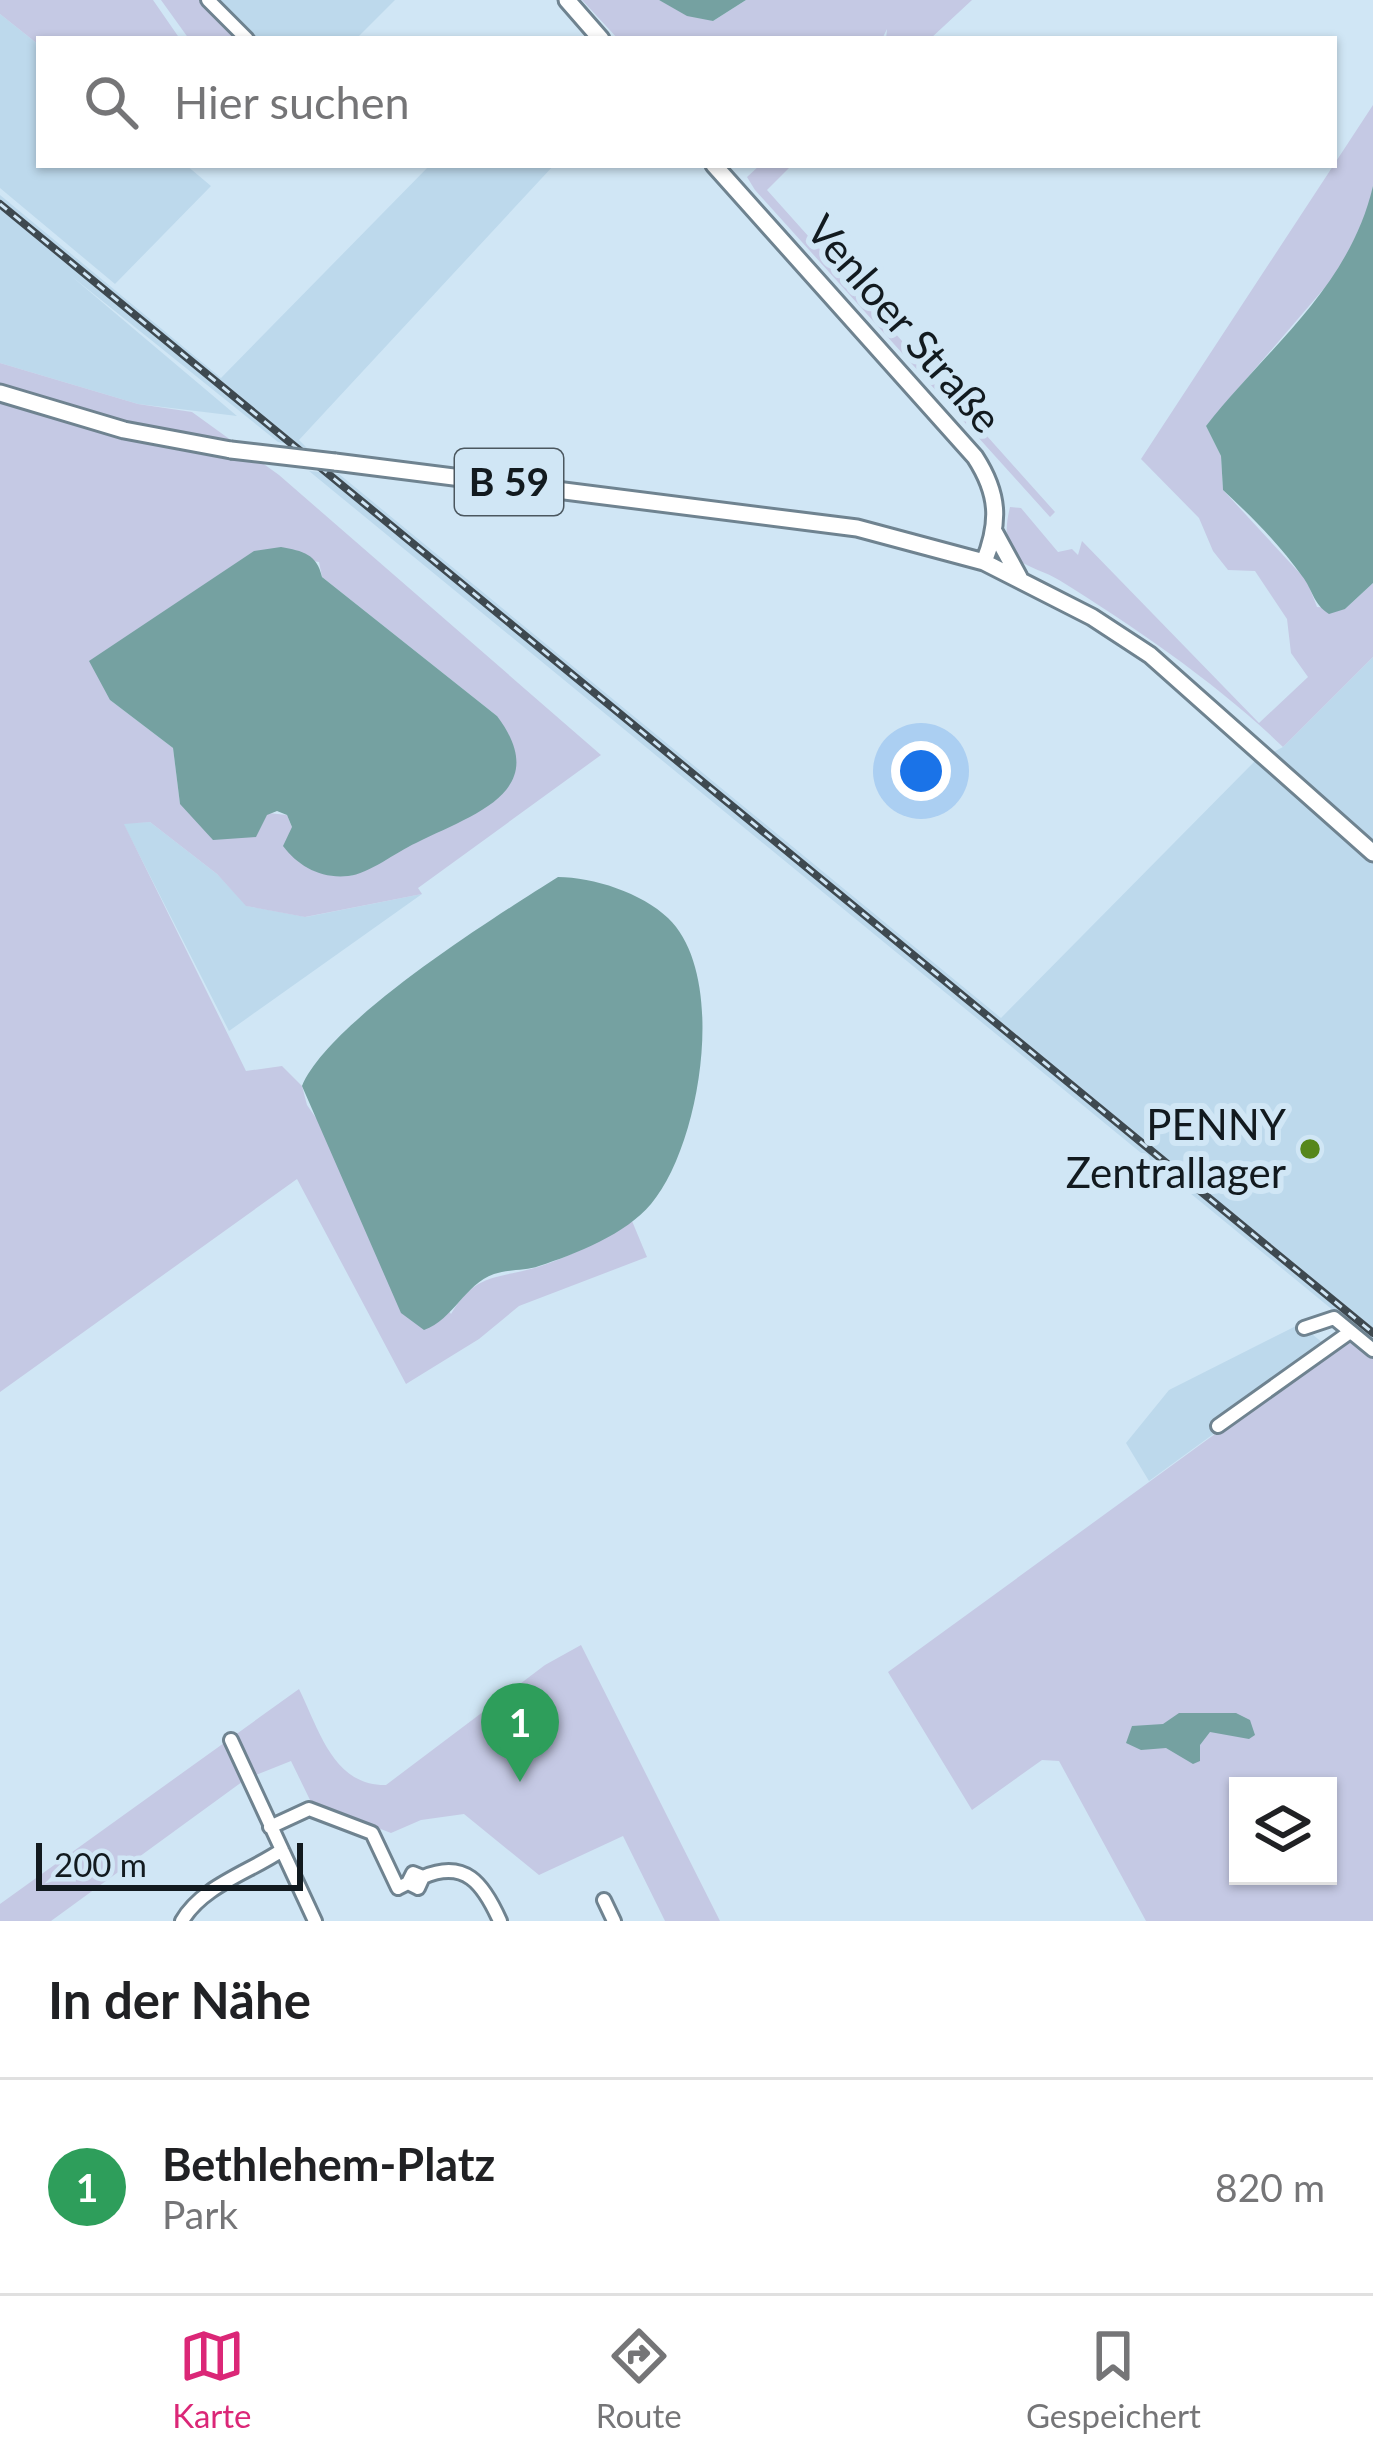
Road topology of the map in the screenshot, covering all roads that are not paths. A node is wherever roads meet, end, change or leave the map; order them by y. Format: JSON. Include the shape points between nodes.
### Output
{"nodes":[{"id":1,"x":208,"y":0,"type":"edge"},
{"id":2,"x":566,"y":0,"type":"edge"},
{"id":3,"x":244,"y":36,"type":"edge"},
{"id":4,"x":598,"y":36,"type":"edge"},
{"id":5,"x":717,"y":168,"type":"edge"},
{"id":6,"x":0,"y":393,"type":"edge"},
{"id":7,"x":995,"y":532,"type":"junction"},
{"id":8,"x":983,"y":562,"type":"junction"},
{"id":9,"x":1019,"y":577,"type":"junction"},
{"id":10,"x":1372,"y":850,"type":"edge"},
{"id":11,"x":1304,"y":1328,"type":"dead end"},
{"id":12,"x":1350,"y":1332,"type":"junction"},
{"id":13,"x":1373,"y":1350,"type":"edge"},
{"id":14,"x":1218,"y":1426,"type":"dead end"},
{"id":15,"x":231,"y":1740,"type":"dead end"},
{"id":16,"x":270,"y":1827,"type":"junction"},
{"id":17,"x":282,"y":1850,"type":"junction"},
{"id":18,"x":604,"y":1900,"type":"dead end"},
{"id":19,"x":182,"y":1921,"type":"edge"},
{"id":20,"x":315,"y":1921,"type":"edge"},
{"id":21,"x":500,"y":1921,"type":"edge"},
{"id":22,"x":614,"y":1921,"type":"edge"}],
"edges":[{"from":1,"to":3,"type":"street"},
{"from":2,"to":4,"type":"main road"},
{"from":5,"to":7,"type":"main road","name":"Venloer Straße","via":[[975,457],[996,500]]},
{"from":6,"to":8,"type":"main road","number":"B 59","bridge":true,"via":[[124,430],[231,450],[857,528]]},
{"from":7,"to":8,"type":"main road"},
{"from":7,"to":9,"type":"main road","name":"Venloer Straße"},
{"from":8,"to":9,"type":"main road","number":"B 59"},
{"from":9,"to":10,"type":"main road","number":"B 59","via":[[1150,655]]},
{"from":11,"to":12,"type":"street","via":[[1334,1318]]},
{"from":12,"to":13,"type":"street"},
{"from":12,"to":14,"type":"street"},
{"from":15,"to":16,"type":"street"},
{"from":16,"to":17,"type":"street"},
{"from":16,"to":21,"type":"street","via":[[309,1809],[372,1833],[398,1888],[413,1873],[459,1869]]},
{"from":17,"to":19,"type":"street"},
{"from":17,"to":20,"type":"street"},
{"from":18,"to":22,"type":"street"}]}
